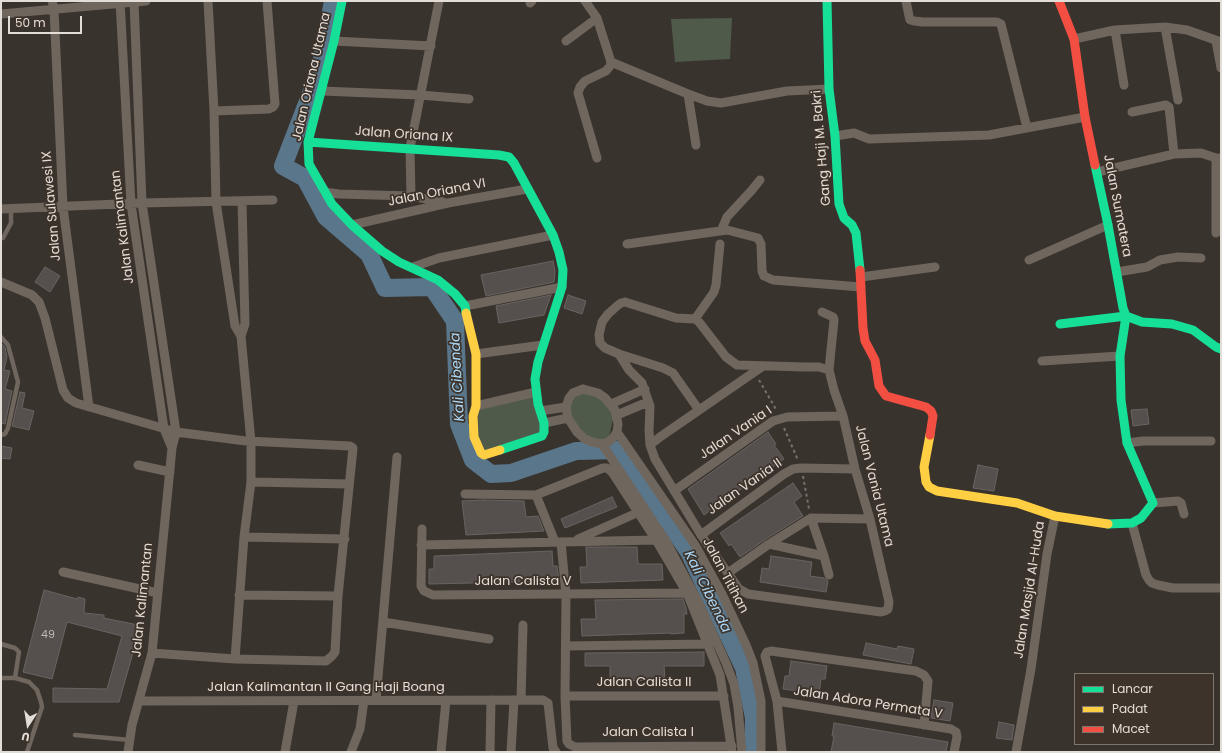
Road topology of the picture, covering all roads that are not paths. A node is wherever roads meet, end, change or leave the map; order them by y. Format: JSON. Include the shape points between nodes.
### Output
{"nodes":[{"id":1,"x":134,"y":1,"type":"edge"},
{"id":2,"x":146,"y":1,"type":"edge"},
{"id":3,"x":208,"y":1,"type":"edge"},
{"id":4,"x":267,"y":1,"type":"edge"},
{"id":5,"x":342,"y":1,"type":"edge"},
{"id":6,"x":439,"y":1,"type":"edge"},
{"id":7,"x":585,"y":1,"type":"edge"},
{"id":8,"x":827,"y":1,"type":"edge"},
{"id":9,"x":906,"y":1,"type":"edge"},
{"id":10,"x":1059,"y":1,"type":"edge"},
{"id":11,"x":120,"y":2,"type":"edge"},
{"id":12,"x":53,"y":5,"type":"edge"},
{"id":13,"x":1,"y":14,"type":"edge"},
{"id":14,"x":597,"y":18,"type":"junction"},
{"id":15,"x":1165,"y":27,"type":"junction"},
{"id":16,"x":1115,"y":30,"type":"junction"},
{"id":17,"x":1074,"y":39,"type":"junction"},
{"id":18,"x":334,"y":41,"type":"junction"},
{"id":19,"x":566,"y":41,"type":"dead end"},
{"id":20,"x":1218,"y":42,"type":"edge"},
{"id":21,"x":431,"y":46,"type":"junction"},
{"id":22,"x":611,"y":62,"type":"junction"},
{"id":23,"x":1221,"y":68,"type":"edge"},
{"id":24,"x":1124,"y":85,"type":"dead end"},
{"id":25,"x":829,"y":89,"type":"junction"},
{"id":26,"x":322,"y":91,"type":"junction"},
{"id":27,"x":688,"y":94,"type":"junction"},
{"id":28,"x":420,"y":95,"type":"junction"},
{"id":29,"x":469,"y":99,"type":"dead end"},
{"id":30,"x":1178,"y":100,"type":"dead end"},
{"id":31,"x":214,"y":112,"type":"junction"},
{"id":32,"x":1132,"y":112,"type":"dead end"},
{"id":33,"x":1085,"y":117,"type":"junction"},
{"id":34,"x":1027,"y":128,"type":"junction"},
{"id":35,"x":835,"y":136,"type":"junction"},
{"id":36,"x":308,"y":142,"type":"junction"},
{"id":37,"x":696,"y":145,"type":"dead end"},
{"id":38,"x":410,"y":148,"type":"junction"},
{"id":39,"x":1174,"y":154,"type":"junction"},
{"id":40,"x":597,"y":158,"type":"dead end"},
{"id":41,"x":1219,"y":158,"type":"edge"},
{"id":42,"x":1097,"y":172,"type":"junction"},
{"id":43,"x":760,"y":180,"type":"dead end"},
{"id":44,"x":527,"y":189,"type":"junction"},
{"id":45,"x":324,"y":192,"type":"junction"},
{"id":46,"x":411,"y":196,"type":"junction"},
{"id":47,"x":273,"y":200,"type":"dead end"},
{"id":48,"x":242,"y":201,"type":"junction"},
{"id":49,"x":216,"y":202,"type":"junction"},
{"id":50,"x":142,"y":203,"type":"junction"},
{"id":51,"x":448,"y":203,"type":"junction"},
{"id":52,"x":131,"y":204,"type":"junction"},
{"id":53,"x":63,"y":207,"type":"junction"},
{"id":54,"x":1,"y":209,"type":"edge"},
{"id":55,"x":11,"y":209,"type":"junction"},
{"id":56,"x":352,"y":224,"type":"junction"},
{"id":57,"x":1108,"y":225,"type":"junction"},
{"id":58,"x":721,"y":231,"type":"junction"},
{"id":59,"x":1216,"y":233,"type":"dead end"},
{"id":60,"x":553,"y":235,"type":"junction"},
{"id":61,"x":3,"y":238,"type":"dead end"},
{"id":62,"x":627,"y":244,"type":"dead end"},
{"id":63,"x":720,"y":244,"type":"dead end"},
{"id":64,"x":1201,"y":258,"type":"dead end"},
{"id":65,"x":1029,"y":260,"type":"dead end"},
{"id":66,"x":412,"y":267,"type":"junction"},
{"id":67,"x":935,"y":267,"type":"dead end"},
{"id":68,"x":1117,"y":272,"type":"junction"},
{"id":69,"x":861,"y":277,"type":"junction"},
{"id":70,"x":1,"y":282,"type":"edge"},
{"id":71,"x":861,"y":286,"type":"junction"},
{"id":72,"x":562,"y":287,"type":"junction"},
{"id":73,"x":465,"y":306,"type":"junction"},
{"id":74,"x":822,"y":312,"type":"dead end"},
{"id":75,"x":1126,"y":316,"type":"junction"},
{"id":76,"x":695,"y":319,"type":"junction"},
{"id":77,"x":1060,"y":324,"type":"dead end"},
{"id":78,"x":1,"y":336,"type":"edge"},
{"id":79,"x":241,"y":336,"type":"junction"},
{"id":80,"x":543,"y":345,"type":"junction"},
{"id":81,"x":1221,"y":349,"type":"edge"},
{"id":82,"x":476,"y":354,"type":"junction"},
{"id":83,"x":619,"y":354,"type":"junction"},
{"id":84,"x":1120,"y":356,"type":"junction"},
{"id":85,"x":1042,"y":361,"type":"dead end"},
{"id":86,"x":737,"y":365,"type":"junction"},
{"id":87,"x":763,"y":366,"type":"junction"},
{"id":88,"x":829,"y":370,"type":"junction"},
{"id":89,"x":747,"y":377,"type":"junction"},
{"id":90,"x":645,"y":389,"type":"junction"},
{"id":91,"x":536,"y":392,"type":"junction"},
{"id":92,"x":611,"y":404,"type":"junction"},
{"id":93,"x":476,"y":406,"type":"junction"},
{"id":94,"x":650,"y":406,"type":"junction"},
{"id":95,"x":89,"y":407,"type":"junction"},
{"id":96,"x":566,"y":407,"type":"junction"},
{"id":97,"x":540,"y":410,"type":"junction"},
{"id":98,"x":699,"y":410,"type":"junction"},
{"id":99,"x":617,"y":415,"type":"junction"},
{"id":100,"x":843,"y":416,"type":"junction"},
{"id":101,"x":568,"y":418,"type":"junction"},
{"id":102,"x":544,"y":423,"type":"junction"},
{"id":103,"x":164,"y":429,"type":"junction"},
{"id":104,"x":176,"y":432,"type":"junction"},
{"id":105,"x":617,"y":432,"type":"junction"},
{"id":106,"x":1,"y":435,"type":"edge"},
{"id":107,"x":1212,"y":441,"type":"dead end"},
{"id":108,"x":251,"y":442,"type":"junction"},
{"id":109,"x":1127,"y":443,"type":"junction"},
{"id":110,"x":602,"y":444,"type":"junction"},
{"id":111,"x":650,"y":445,"type":"junction"},
{"id":112,"x":172,"y":448,"type":"junction"},
{"id":113,"x":397,"y":457,"type":"dead end"},
{"id":114,"x":138,"y":464,"type":"dead end"},
{"id":115,"x":854,"y":469,"type":"junction"},
{"id":116,"x":170,"y":472,"type":"junction"},
{"id":117,"x":251,"y":482,"type":"junction"},
{"id":118,"x":349,"y":484,"type":"junction"},
{"id":119,"x":674,"y":491,"type":"junction"},
{"id":120,"x":465,"y":494,"type":"dead end"},
{"id":121,"x":536,"y":495,"type":"junction"},
{"id":122,"x":1153,"y":502,"type":"junction"},
{"id":123,"x":639,"y":512,"type":"junction"},
{"id":124,"x":1184,"y":514,"type":"dead end"},
{"id":125,"x":1055,"y":516,"type":"junction"},
{"id":126,"x":811,"y":518,"type":"junction"},
{"id":127,"x":870,"y":519,"type":"junction"},
{"id":128,"x":1132,"y":523,"type":"junction"},
{"id":129,"x":422,"y":529,"type":"dead end"},
{"id":130,"x":701,"y":535,"type":"junction"},
{"id":131,"x":244,"y":537,"type":"junction"},
{"id":132,"x":345,"y":539,"type":"junction"},
{"id":133,"x":656,"y":540,"type":"junction"},
{"id":134,"x":558,"y":542,"type":"junction"},
{"id":135,"x":572,"y":542,"type":"junction"},
{"id":136,"x":769,"y":544,"type":"junction"},
{"id":137,"x":421,"y":545,"type":"junction"},
{"id":138,"x":824,"y":556,"type":"junction"},
{"id":139,"x":63,"y":572,"type":"dead end"},
{"id":140,"x":728,"y":573,"type":"junction"},
{"id":141,"x":829,"y":575,"type":"dead end"},
{"id":142,"x":1221,"y":588,"type":"edge"},
{"id":143,"x":158,"y":593,"type":"junction"},
{"id":144,"x":687,"y":593,"type":"junction"},
{"id":145,"x":239,"y":595,"type":"junction"},
{"id":146,"x":566,"y":595,"type":"junction"},
{"id":147,"x":338,"y":596,"type":"junction"},
{"id":148,"x":383,"y":622,"type":"junction"},
{"id":149,"x":523,"y":625,"type":"dead end"},
{"id":150,"x":489,"y":638,"type":"dead end"},
{"id":151,"x":1,"y":644,"type":"edge"},
{"id":152,"x":709,"y":644,"type":"junction"},
{"id":153,"x":566,"y":646,"type":"junction"},
{"id":154,"x":152,"y":653,"type":"junction"},
{"id":155,"x":235,"y":659,"type":"junction"},
{"id":156,"x":1,"y":678,"type":"edge"},
{"id":157,"x":15,"y":678,"type":"junction"},
{"id":158,"x":565,"y":696,"type":"junction"},
{"id":159,"x":724,"y":696,"type":"junction"},
{"id":160,"x":139,"y":700,"type":"junction"},
{"id":161,"x":364,"y":700,"type":"junction"},
{"id":162,"x":376,"y":700,"type":"junction"},
{"id":163,"x":446,"y":700,"type":"junction"},
{"id":164,"x":491,"y":700,"type":"junction"},
{"id":165,"x":518,"y":700,"type":"junction"},
{"id":166,"x":294,"y":701,"type":"junction"},
{"id":167,"x":777,"y":701,"type":"junction"},
{"id":168,"x":924,"y":726,"type":"junction"},
{"id":169,"x":75,"y":735,"type":"dead end"},
{"id":170,"x":130,"y":740,"type":"junction"},
{"id":171,"x":675,"y":749,"type":"edge"},
{"id":172,"x":732,"y":749,"type":"edge"},
{"id":173,"x":28,"y":752,"type":"edge"},
{"id":174,"x":128,"y":752,"type":"edge"},
{"id":175,"x":285,"y":752,"type":"edge"},
{"id":176,"x":351,"y":752,"type":"edge"},
{"id":177,"x":441,"y":752,"type":"edge"},
{"id":178,"x":490,"y":752,"type":"edge"},
{"id":179,"x":510,"y":752,"type":"edge"},
{"id":180,"x":556,"y":752,"type":"edge"},
{"id":181,"x":742,"y":752,"type":"edge"},
{"id":182,"x":761,"y":752,"type":"edge"},
{"id":183,"x":782,"y":752,"type":"edge"},
{"id":184,"x":954,"y":752,"type":"edge"},
{"id":185,"x":1016,"y":752,"type":"edge"}],
"edges":[{"from":1,"to":2,"type":"street"},
{"from":1,"to":11,"type":"street"},
{"from":1,"to":50,"type":"street","name":"Jalan Kalimantan"},
{"from":3,"to":31,"type":"street"},
{"from":4,"to":31,"type":"street","via":[[275,104],[269,109]]},
{"from":5,"to":18,"type":"street","name":"Jalan Oriana Utama"},
{"from":6,"to":21,"type":"street"},
{"from":7,"to":14,"type":"street"},
{"from":8,"to":25,"type":"street","name":"Gang Haji M. Bakri"},
{"from":9,"to":34,"type":"street","via":[[910,20],[914,21],[1001,24]]},
{"from":10,"to":17,"type":"street","name":"Jalan Sumatera"},
{"from":11,"to":12,"type":"street"},
{"from":11,"to":52,"type":"street","name":"Jalan Kalimantan"},
{"from":12,"to":13,"type":"street"},
{"from":12,"to":53,"type":"street","name":"Jalan Sulawesi IX"},
{"from":14,"to":19,"type":"street"},
{"from":14,"to":22,"type":"street"},
{"from":15,"to":16,"type":"street"},
{"from":15,"to":20,"type":"street","via":[[1187,30]]},
{"from":15,"to":30,"type":"street"},
{"from":16,"to":17,"type":"street"},
{"from":16,"to":24,"type":"street"},
{"from":17,"to":33,"type":"street","name":"Jalan Sumatera"},
{"from":18,"to":21,"type":"street"},
{"from":18,"to":26,"type":"street","name":"Jalan Oriana Utama"},
{"from":20,"to":23,"type":"street"},
{"from":21,"to":28,"type":"street"},
{"from":22,"to":27,"type":"street"},
{"from":22,"to":40,"type":"street","via":[[606,71],[585,81],[580,86],[578,94]]},
{"from":25,"to":27,"type":"street","via":[[787,91],[721,103]]},
{"from":25,"to":35,"type":"street","name":"Gang Haji M. Bakri"},
{"from":26,"to":28,"type":"street"},
{"from":26,"to":36,"type":"street","name":"Jalan Oriana Utama"},
{"from":27,"to":37,"type":"street"},
{"from":28,"to":29,"type":"street"},
{"from":28,"to":38,"type":"street"},
{"from":31,"to":49,"type":"street"},
{"from":32,"to":39,"type":"street","via":[[1166,105],[1169,107]]},
{"from":33,"to":34,"type":"street"},
{"from":33,"to":42,"type":"street","name":"Jalan Sumatera"},
{"from":34,"to":35,"type":"street","via":[[981,135],[869,140],[854,133]]},
{"from":35,"to":69,"type":"street","name":"Gang Haji M. Bakri","via":[[839,204],[844,218],[856,233]]},
{"from":36,"to":38,"type":"street","name":"Jalan Oriana IX"},
{"from":36,"to":45,"type":"street","name":"Jalan Oriana Utama","via":[[309,164]]},
{"from":38,"to":44,"type":"street","name":"Jalan Oriana IX","via":[[509,158]]},
{"from":38,"to":46,"type":"street"},
{"from":39,"to":41,"type":"street","via":[[1200,152]]},
{"from":39,"to":42,"type":"street"},
{"from":41,"to":59,"type":"street"},
{"from":42,"to":57,"type":"street","name":"Jalan Sumatera"},
{"from":43,"to":58,"type":"street","via":[[727,217]]},
{"from":44,"to":51,"type":"street","name":"Jalan Oriana VI"},
{"from":44,"to":60,"type":"street"},
{"from":45,"to":46,"type":"street"},
{"from":45,"to":56,"type":"street","name":"Jalan Oriana Utama"},
{"from":46,"to":51,"type":"street"},
{"from":47,"to":48,"type":"street"},
{"from":48,"to":49,"type":"street"},
{"from":48,"to":79,"type":"street","via":[[245,324]]},
{"from":49,"to":50,"type":"street"},
{"from":49,"to":79,"type":"street","via":[[235,326]]},
{"from":50,"to":52,"type":"street"},
{"from":50,"to":104,"type":"street","name":"Jalan Kalimantan"},
{"from":51,"to":56,"type":"street","name":"Jalan Oriana VI"},
{"from":52,"to":53,"type":"street"},
{"from":52,"to":103,"type":"street","name":"Jalan Kalimantan"},
{"from":53,"to":55,"type":"street"},
{"from":53,"to":95,"type":"street","name":"Jalan Sulawesi IX"},
{"from":54,"to":55,"type":"street"},
{"from":55,"to":61,"type":"lane","via":[[11,223]]},
{"from":56,"to":66,"type":"street","name":"Jalan Oriana Utama","via":[[382,251]]},
{"from":57,"to":65,"type":"street"},
{"from":57,"to":68,"type":"street","name":"Jalan Sumatera"},
{"from":58,"to":62,"type":"street"},
{"from":58,"to":71,"type":"street","via":[[727,230],[758,238],[761,244],[762,271],[764,276],[773,280]]},
{"from":60,"to":66,"type":"street","via":[[439,258]]},
{"from":60,"to":72,"type":"street","via":[[559,252]]},
{"from":63,"to":76,"type":"street","via":[[714,292]]},
{"from":64,"to":68,"type":"street","via":[[1178,257],[1160,260],[1147,267]]},
{"from":66,"to":73,"type":"street","name":"Jalan Oriana Utama","via":[[438,280]]},
{"from":67,"to":69,"type":"street"},
{"from":68,"to":75,"type":"street","name":"Jalan Sumatera"},
{"from":69,"to":71,"type":"street","name":"Gang Haji M. Bakri"},
{"from":70,"to":95,"type":"street","via":[[32,295],[39,302],[63,390],[68,398]]},
{"from":71,"to":125,"type":"street","name":"Gang Haji M. Bakri","via":[[865,341],[875,360],[882,392],[886,396],[926,407],[933,416],[924,467],[929,487],[937,491],[1017,504]]},
{"from":72,"to":73,"type":"street"},
{"from":72,"to":80,"type":"street"},
{"from":73,"to":82,"type":"street","name":"Jalan Oriana Utama"},
{"from":74,"to":88,"type":"street","name":"Jalan Vania Utama","via":[[833,316],[834,320]]},
{"from":75,"to":77,"type":"street"},
{"from":75,"to":81,"type":"street","via":[[1142,322],[1172,324],[1193,330]]},
{"from":75,"to":84,"type":"street"},
{"from":76,"to":83,"type":"street","via":[[676,318],[629,303],[621,303],[602,322],[599,335],[600,343],[605,348]]},
{"from":76,"to":86,"type":"street","via":[[726,357]]},
{"from":78,"to":106,"type":"lane","via":[[8,345],[18,382],[8,428],[5,434]]},
{"from":79,"to":108,"type":"street"},
{"from":80,"to":82,"type":"street"},
{"from":80,"to":91,"type":"street","via":[[535,380]]},
{"from":82,"to":93,"type":"street","name":"Jalan Oriana Utama"},
{"from":83,"to":90,"type":"street"},
{"from":83,"to":98,"type":"street","via":[[672,373]]},
{"from":84,"to":85,"type":"street"},
{"from":84,"to":109,"type":"street","via":[[1121,400]]},
{"from":86,"to":87,"type":"street"},
{"from":86,"to":89,"type":"street"},
{"from":87,"to":88,"type":"street","via":[[804,366]]},
{"from":87,"to":89,"type":"street"},
{"from":88,"to":100,"type":"street","name":"Jalan Vania Utama"},
{"from":89,"to":98,"type":"street"},
{"from":90,"to":92,"type":"street"},
{"from":90,"to":94,"type":"street"},
{"from":91,"to":93,"type":"street"},
{"from":91,"to":97,"type":"street"},
{"from":92,"to":96,"type":"street","via":[[598,393],[583,389],[573,393]]},
{"from":92,"to":99,"type":"street"},
{"from":93,"to":102,"type":"street","name":"Jalan Oriana Utama","via":[[473,416],[474,437],[484,455],[542,436]]},
{"from":94,"to":99,"type":"street","via":[[643,404]]},
{"from":94,"to":111,"type":"street"},
{"from":95,"to":103,"type":"street"},
{"from":96,"to":97,"type":"street"},
{"from":96,"to":101,"type":"street"},
{"from":97,"to":102,"type":"street"},
{"from":98,"to":111,"type":"street"},
{"from":99,"to":105,"type":"street"},
{"from":100,"to":115,"type":"street","name":"Jalan Vania Utama"},
{"from":100,"to":119,"type":"street","name":"Jalan Vania I","via":[[787,417],[773,421]]},
{"from":101,"to":102,"type":"street"},
{"from":101,"to":110,"type":"street","via":[[585,439]]},
{"from":103,"to":104,"type":"street"},
{"from":103,"to":112,"type":"street","name":"Jalan Kalimantan"},
{"from":104,"to":108,"type":"street"},
{"from":104,"to":112,"type":"street","name":"Jalan Kalimantan"},
{"from":105,"to":110,"type":"street","via":[[611,440]]},
{"from":105,"to":182,"type":"street","name":"Jalan Titihan","via":[[694,545],[722,594],[746,645],[761,701]]},
{"from":107,"to":109,"type":"street"},
{"from":108,"to":117,"type":"street"},
{"from":108,"to":118,"type":"street","via":[[350,446],[353,453]]},
{"from":109,"to":122,"type":"street"},
{"from":110,"to":181,"type":"street","via":[[666,540],[700,605],[734,684]]},
{"from":111,"to":119,"type":"street","via":[[655,459]]},
{"from":112,"to":116,"type":"street","name":"Jalan Kalimantan"},
{"from":113,"to":148,"type":"street"},
{"from":114,"to":116,"type":"street"},
{"from":115,"to":127,"type":"street","name":"Jalan Vania Utama"},
{"from":115,"to":130,"type":"street","name":"Jalan Vania II","via":[[793,469]]},
{"from":116,"to":143,"type":"street","name":"Jalan Kalimantan"},
{"from":117,"to":118,"type":"street"},
{"from":117,"to":131,"type":"street"},
{"from":118,"to":132,"type":"street"},
{"from":119,"to":130,"type":"street"},
{"from":120,"to":121,"type":"street"},
{"from":121,"to":123,"type":"street","name":"Jalan Calista I","via":[[607,468]]},
{"from":121,"to":134,"type":"street"},
{"from":122,"to":124,"type":"street","via":[[1178,501]]},
{"from":122,"to":128,"type":"street","via":[[1148,512]]},
{"from":123,"to":133,"type":"street","name":"Jalan Calista I"},
{"from":123,"to":135,"type":"street"},
{"from":125,"to":128,"type":"street","name":"Jalan Masjid Al-Huda","via":[[1105,524]]},
{"from":125,"to":185,"type":"street","name":"Jalan Masjid Al-Huda","via":[[1046,554],[1031,669]]},
{"from":126,"to":127,"type":"street"},
{"from":126,"to":136,"type":"street"},
{"from":126,"to":138,"type":"street"},
{"from":127,"to":140,"type":"street","name":"Jalan Vania Utama","via":[[889,602],[885,611],[746,594],[739,589]]},
{"from":128,"to":142,"type":"street","via":[[1146,575],[1152,583],[1173,588]]},
{"from":129,"to":137,"type":"street","name":"Jalan Calista V"},
{"from":130,"to":140,"type":"street"},
{"from":131,"to":132,"type":"street"},
{"from":131,"to":145,"type":"street"},
{"from":132,"to":147,"type":"street"},
{"from":133,"to":135,"type":"street"},
{"from":133,"to":144,"type":"street","name":"Jalan Calista I"},
{"from":134,"to":135,"type":"street"},
{"from":134,"to":137,"type":"street"},
{"from":134,"to":146,"type":"street"},
{"from":136,"to":138,"type":"street"},
{"from":136,"to":140,"type":"street"},
{"from":137,"to":146,"type":"street","name":"Jalan Calista V","via":[[420,582],[428,594]]},
{"from":138,"to":141,"type":"street"},
{"from":139,"to":143,"type":"street"},
{"from":143,"to":154,"type":"street","name":"Jalan Kalimantan"},
{"from":144,"to":146,"type":"street","name":"Jalan Calista V"},
{"from":144,"to":152,"type":"street","name":"Jalan Calista I"},
{"from":145,"to":147,"type":"street"},
{"from":145,"to":155,"type":"street"},
{"from":146,"to":153,"type":"street"},
{"from":147,"to":155,"type":"street","via":[[335,652],[326,661]]},
{"from":148,"to":150,"type":"street"},
{"from":148,"to":162,"type":"street"},
{"from":149,"to":165,"type":"street"},
{"from":151,"to":157,"type":"lane","via":[[16,648],[19,652]]},
{"from":152,"to":153,"type":"street"},
{"from":152,"to":159,"type":"street","name":"Jalan Calista I"},
{"from":153,"to":158,"type":"street"},
{"from":154,"to":155,"type":"street"},
{"from":154,"to":160,"type":"street","name":"Jalan Kalimantan"},
{"from":156,"to":157,"type":"lane"},
{"from":157,"to":173,"type":"lane","via":[[33,685],[42,707]]},
{"from":158,"to":159,"type":"street","name":"Jalan Calista II"},
{"from":158,"to":171,"type":"street","name":"Jalan Calista I","via":[[567,741],[575,747]]},
{"from":159,"to":172,"type":"street","name":"Jalan Calista I"},
{"from":160,"to":166,"type":"street","name":"Jalan Kalimantan II Gang Haji Boang"},
{"from":160,"to":170,"type":"street","name":"Jalan Kalimantan"},
{"from":161,"to":162,"type":"street","name":"Jalan Kalimantan II Gang Haji Boang"},
{"from":161,"to":166,"type":"street","name":"Jalan Kalimantan II Gang Haji Boang"},
{"from":161,"to":176,"type":"street","via":[[360,729]]},
{"from":162,"to":163,"type":"street","name":"Jalan Kalimantan II Gang Haji Boang"},
{"from":163,"to":164,"type":"street","name":"Jalan Kalimantan II Gang Haji Boang"},
{"from":163,"to":177,"type":"street"},
{"from":164,"to":165,"type":"street","name":"Jalan Kalimantan II Gang Haji Boang"},
{"from":164,"to":178,"type":"street"},
{"from":165,"to":179,"type":"street"},
{"from":165,"to":180,"type":"street","name":"Jalan Kalimantan II Gang Haji Boang","via":[[543,700],[548,703],[553,748]]},
{"from":166,"to":175,"type":"street"},
{"from":167,"to":168,"type":"street","name":"Jalan Adora Permata V"},
{"from":167,"to":168,"type":"street","via":[[765,656],[771,651],[916,672],[924,675],[928,681]]},
{"from":167,"to":183,"type":"street"},
{"from":168,"to":184,"type":"street","name":"Jalan Adora Permata V","via":[[951,729],[956,732]]},
{"from":169,"to":170,"type":"lane"},
{"from":170,"to":174,"type":"street","name":"Jalan Kalimantan"},
{"from":171,"to":172,"type":"street","name":"Jalan Calista I"}]}
